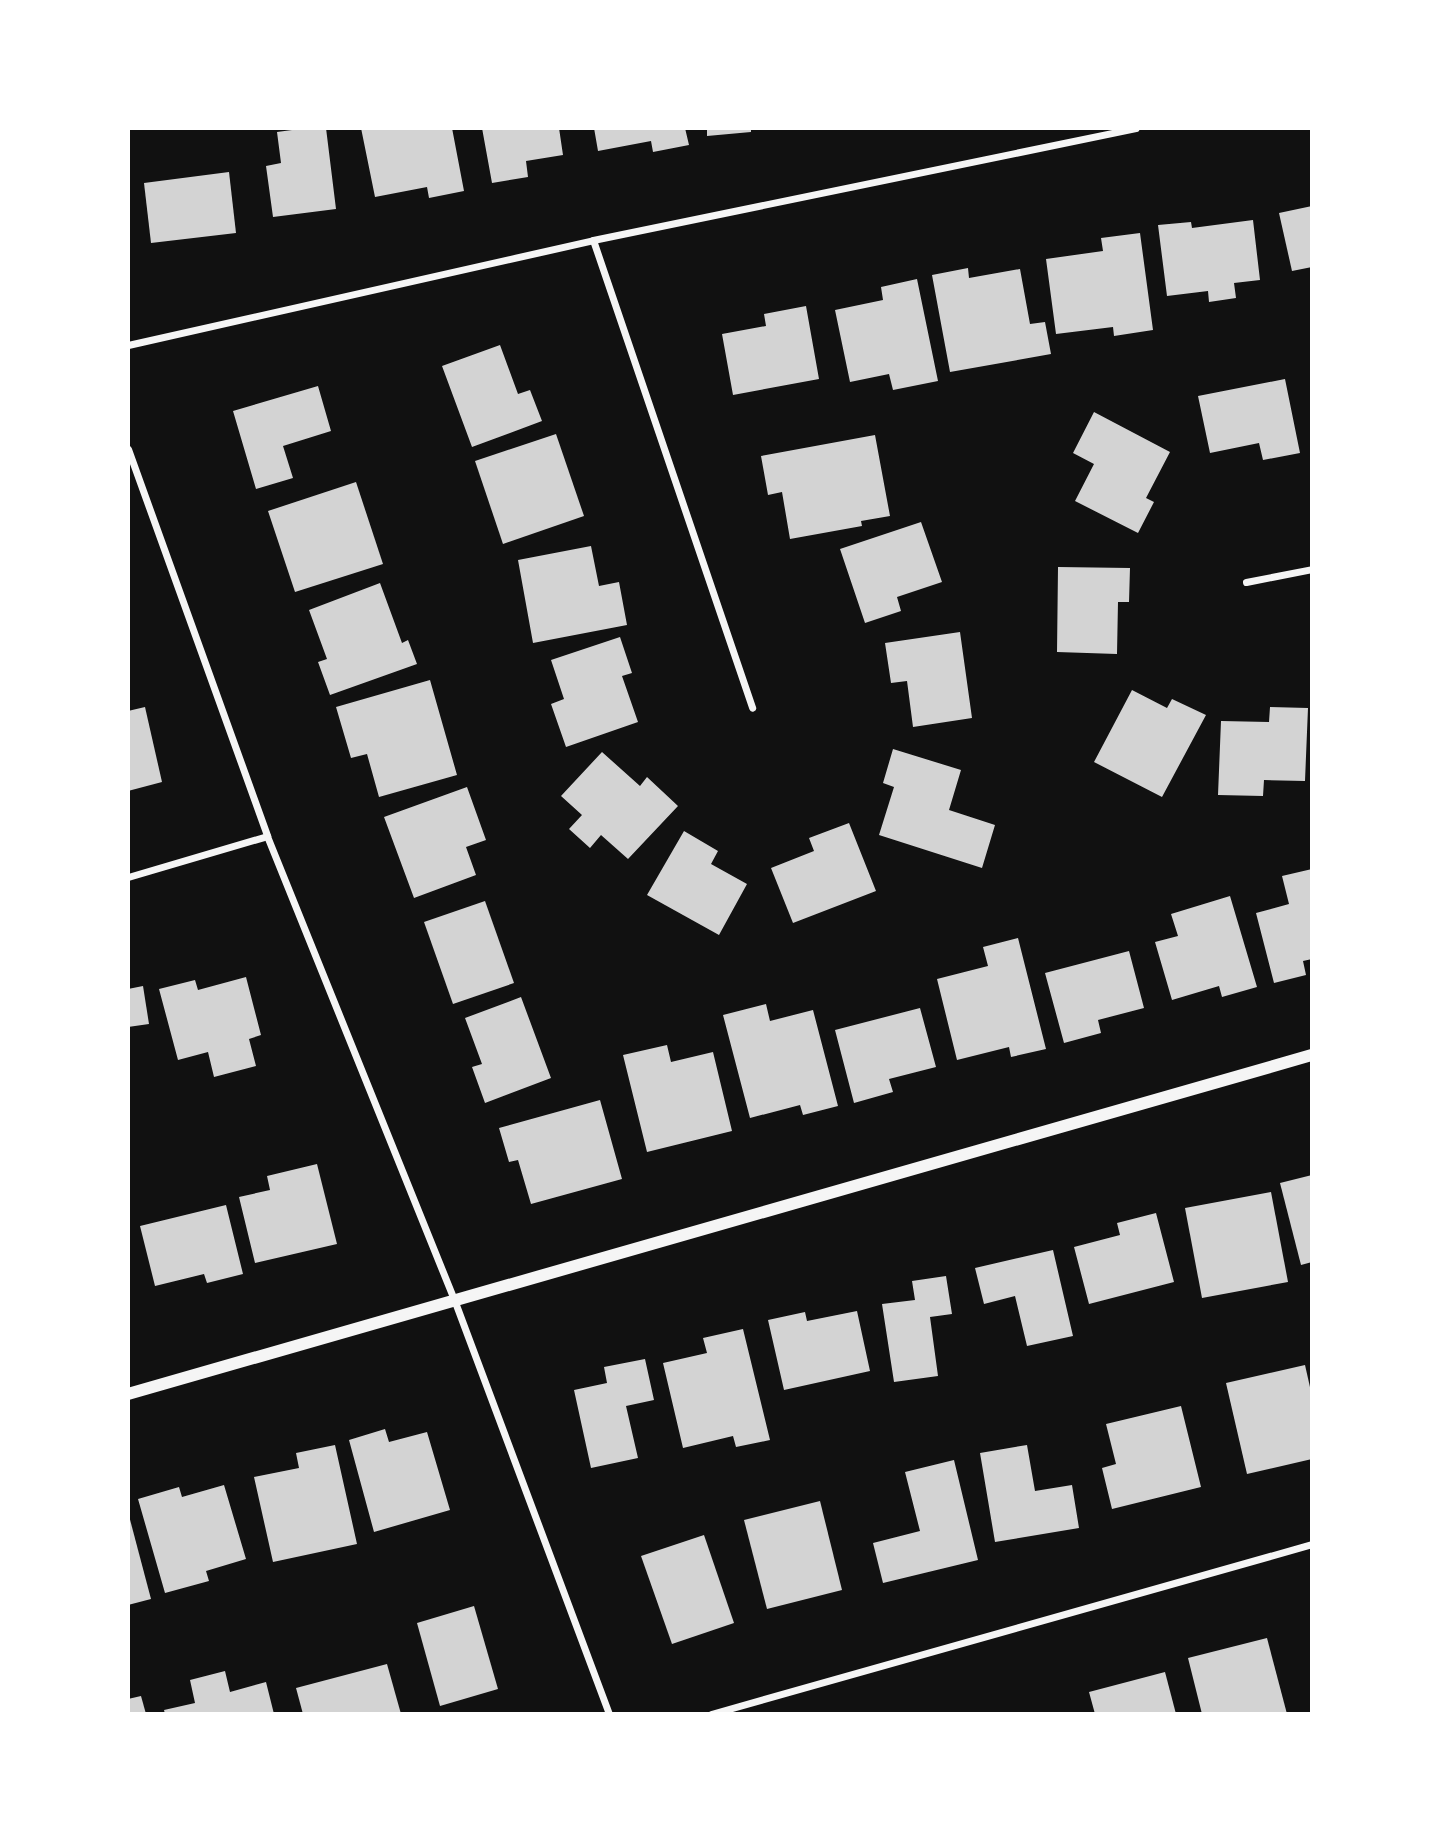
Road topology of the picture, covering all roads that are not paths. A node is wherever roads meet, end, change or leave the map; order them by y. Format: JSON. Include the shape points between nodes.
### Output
{"nodes":[{"id":1,"x":1136,"y":128,"type":"edge"},
{"id":2,"x":593,"y":240,"type":"junction"},
{"id":3,"x":128,"y":345,"type":"edge"},
{"id":4,"x":128,"y":449,"type":"edge"},
{"id":5,"x":1312,"y":569,"type":"edge"},
{"id":6,"x":1246,"y":582,"type":"dead end"},
{"id":7,"x":752,"y":708,"type":"dead end"},
{"id":8,"x":267,"y":835,"type":"junction"},
{"id":9,"x":128,"y":877,"type":"edge"},
{"id":10,"x":1312,"y":1055,"type":"edge"},
{"id":11,"x":455,"y":1302,"type":"junction"},
{"id":12,"x":128,"y":1395,"type":"edge"},
{"id":13,"x":1312,"y":1544,"type":"edge"},
{"id":14,"x":609,"y":1714,"type":"edge"},
{"id":15,"x":711,"y":1714,"type":"edge"}],
"edges":[{"from":1,"to":2,"type":"street"},
{"from":2,"to":3,"type":"street"},
{"from":2,"to":7,"type":"street"},
{"from":4,"to":8,"type":"street"},
{"from":5,"to":6,"type":"street"},
{"from":8,"to":9,"type":"street"},
{"from":8,"to":11,"type":"street"},
{"from":10,"to":11,"type":"street"},
{"from":11,"to":12,"type":"street"},
{"from":11,"to":14,"type":"street"},
{"from":13,"to":15,"type":"street"}]}
